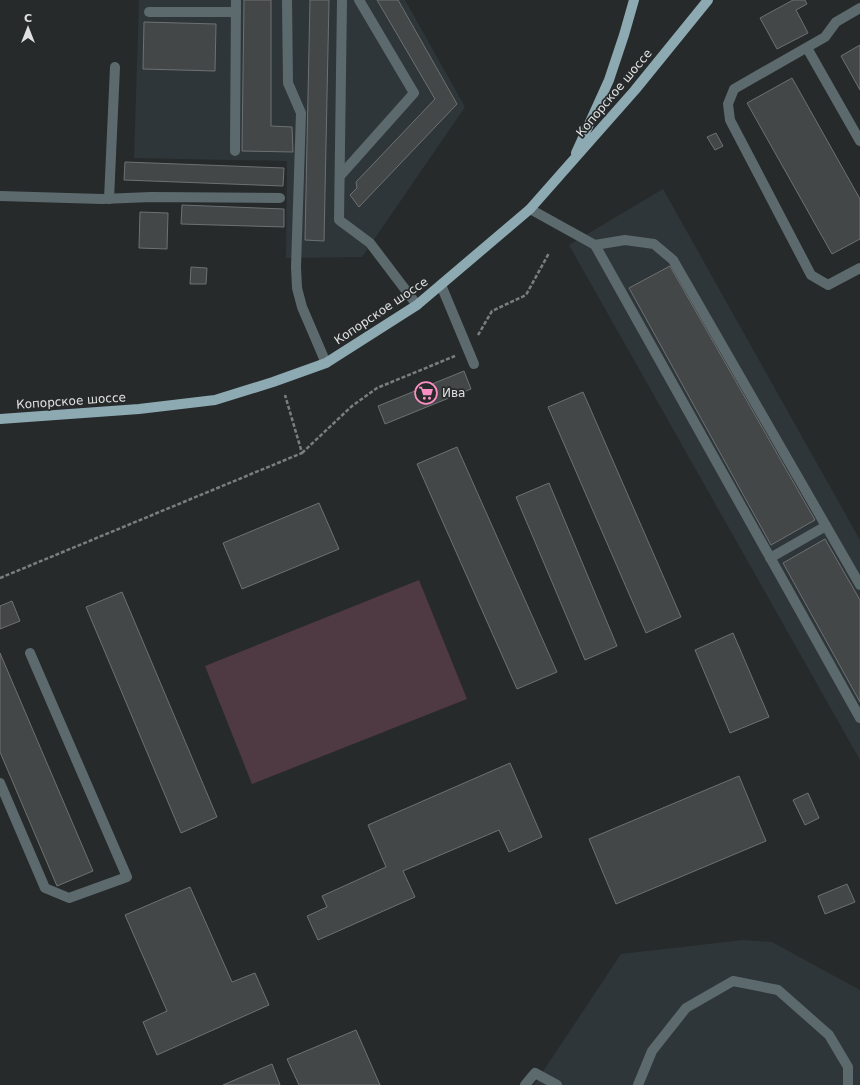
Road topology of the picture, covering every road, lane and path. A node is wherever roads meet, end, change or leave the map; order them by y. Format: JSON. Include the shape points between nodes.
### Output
{"nodes":[{"id":1,"x":236,"y":0,"type":"edge"},
{"id":2,"x":287,"y":0,"type":"edge"},
{"id":3,"x":342,"y":0,"type":"edge"},
{"id":4,"x":359,"y":0,"type":"edge"},
{"id":5,"x":634,"y":0,"type":"edge"},
{"id":6,"x":708,"y":0,"type":"edge"},
{"id":7,"x":860,"y":8,"type":"edge"},
{"id":8,"x":149,"y":12,"type":"dead end"},
{"id":9,"x":236,"y":12,"type":"junction"},
{"id":10,"x":807,"y":48,"type":"junction"},
{"id":11,"x":115,"y":67,"type":"dead end"},
{"id":12,"x":860,"y":141,"type":"edge"},
{"id":13,"x":235,"y":151,"type":"dead end"},
{"id":14,"x":572,"y":162,"type":"junction"},
{"id":15,"x":340,"y":176,"type":"junction"},
{"id":16,"x":0,"y":196,"type":"edge"},
{"id":17,"x":280,"y":198,"type":"dead end"},
{"id":18,"x":109,"y":199,"type":"junction"},
{"id":19,"x":530,"y":209,"type":"junction"},
{"id":20,"x":595,"y":245,"type":"junction"},
{"id":21,"x":549,"y":253,"type":"dead end"},
{"id":22,"x":860,"y":268,"type":"edge"},
{"id":23,"x":442,"y":285,"type":"junction"},
{"id":24,"x":417,"y":305,"type":"junction"},
{"id":25,"x":468,"y":350,"type":"junction"},
{"id":26,"x":326,"y":363,"type":"junction"},
{"id":27,"x":474,"y":364,"type":"dead end"},
{"id":28,"x":285,"y":395,"type":"dead end"},
{"id":29,"x":0,"y":419,"type":"edge"},
{"id":30,"x":302,"y":453,"type":"junction"},
{"id":31,"x":826,"y":526,"type":"junction"},
{"id":32,"x":770,"y":558,"type":"junction"},
{"id":33,"x":0,"y":578,"type":"edge"},
{"id":34,"x":860,"y":585,"type":"edge"},
{"id":35,"x":30,"y":653,"type":"dead end"},
{"id":36,"x":860,"y":718,"type":"edge"},
{"id":37,"x":0,"y":783,"type":"edge"},
{"id":38,"x":525,"y":1085,"type":"edge"},
{"id":39,"x":558,"y":1085,"type":"edge"},
{"id":40,"x":638,"y":1085,"type":"edge"},
{"id":41,"x":848,"y":1085,"type":"edge"}],
"edges":[{"from":1,"to":9,"type":"lane"},
{"from":2,"to":26,"type":"lane","via":[[288,83],[301,113],[297,288],[302,307]]},
{"from":3,"to":15,"type":"lane"},
{"from":4,"to":15,"type":"lane","via":[[414,93]]},
{"from":5,"to":14,"type":"main road","via":[[609,80]]},
{"from":6,"to":14,"type":"main road","name":"Копорское шоссе"},
{"from":7,"to":10,"type":"lane","via":[[836,22],[825,37]]},
{"from":8,"to":9,"type":"lane"},
{"from":9,"to":13,"type":"lane"},
{"from":10,"to":12,"type":"lane"},
{"from":10,"to":22,"type":"lane","via":[[734,89],[728,104],[730,120],[811,275],[828,285]]},
{"from":11,"to":18,"type":"lane"},
{"from":14,"to":19,"type":"main road","name":"Копорское шоссе"},
{"from":15,"to":24,"type":"lane","via":[[339,220],[370,243]]},
{"from":16,"to":18,"type":"lane"},
{"from":17,"to":18,"type":"lane"},
{"from":19,"to":20,"type":"lane"},
{"from":19,"to":23,"type":"main road","name":"Копорское шоссе"},
{"from":20,"to":31,"type":"lane","via":[[625,240],[654,244],[673,260]]},
{"from":20,"to":32,"type":"lane"},
{"from":21,"to":25,"type":"path","via":[[526,294],[492,311]]},
{"from":23,"to":24,"type":"main road","name":"Копорское шоссе"},
{"from":23,"to":25,"type":"lane"},
{"from":24,"to":26,"type":"main road","name":"Копорское шоссе"},
{"from":25,"to":27,"type":"lane"},
{"from":25,"to":30,"type":"path","via":[[377,388],[352,406]]},
{"from":26,"to":29,"type":"main road","name":"Копорское шоссе","via":[[215,400],[139,409]]},
{"from":28,"to":30,"type":"path"},
{"from":30,"to":33,"type":"path"},
{"from":31,"to":32,"type":"lane"},
{"from":31,"to":34,"type":"lane"},
{"from":32,"to":36,"type":"lane"},
{"from":35,"to":37,"type":"lane","via":[[127,877],[69,898],[45,888]]},
{"from":38,"to":39,"type":"lane","via":[[535,1073]]},
{"from":40,"to":41,"type":"lane","via":[[652,1051],[686,1008],[733,981],[778,990],[829,1035],[848,1067]]}]}
